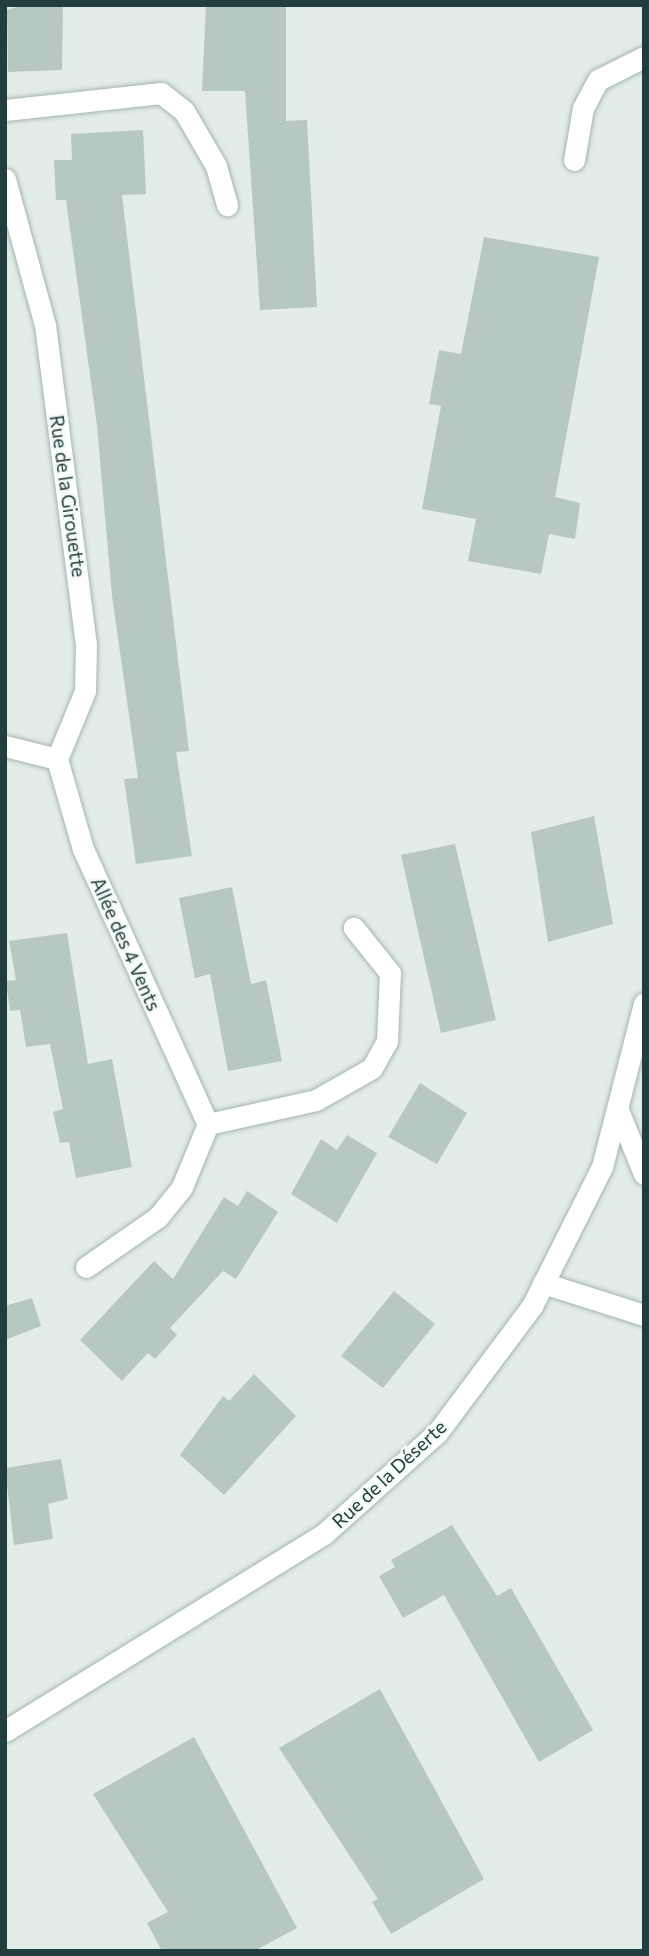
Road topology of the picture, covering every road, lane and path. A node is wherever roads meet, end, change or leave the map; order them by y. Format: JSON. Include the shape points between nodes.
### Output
{"nodes":[{"id":1,"x":644,"y":57,"type":"edge"},
{"id":2,"x":5,"y":110,"type":"edge"},
{"id":3,"x":574,"y":160,"type":"dead end"},
{"id":4,"x":5,"y":179,"type":"edge"},
{"id":5,"x":227,"y":205,"type":"dead end"},
{"id":6,"x":5,"y":746,"type":"edge"},
{"id":7,"x":57,"y":759,"type":"junction"},
{"id":8,"x":354,"y":928,"type":"dead end"},
{"id":9,"x":644,"y":1003,"type":"edge"},
{"id":10,"x":618,"y":1110,"type":"junction"},
{"id":11,"x":208,"y":1124,"type":"junction"},
{"id":12,"x":644,"y":1174,"type":"edge"},
{"id":13,"x":86,"y":1266,"type":"dead end"},
{"id":14,"x":543,"y":1283,"type":"junction"},
{"id":15,"x":644,"y":1315,"type":"edge"},
{"id":16,"x":5,"y":1731,"type":"edge"}],
"edges":[{"from":1,"to":3,"type":"street","via":[[598,80],[583,108]]},
{"from":2,"to":5,"type":"street","via":[[161,93],[184,111],[216,166]]},
{"from":4,"to":7,"type":"street","name":"Rue de la Girouette","via":[[45,326],[86,644],[85,691]]},
{"from":6,"to":7,"type":"street"},
{"from":7,"to":11,"type":"street","name":"Allée des 4 Vents","via":[[83,849]]},
{"from":8,"to":11,"type":"street","via":[[390,973],[387,1041],[372,1068],[316,1100]]},
{"from":9,"to":10,"type":"street","name":"Rue de la Déserte"},
{"from":10,"to":12,"type":"street"},
{"from":10,"to":14,"type":"street","name":"Rue de la Déserte","via":[[602,1167]]},
{"from":11,"to":13,"type":"street","via":[[181,1187],[158,1217]]},
{"from":14,"to":15,"type":"street"},
{"from":14,"to":16,"type":"street","name":"Rue de la Déserte","via":[[493,1364],[437,1433],[325,1533]]}]}
